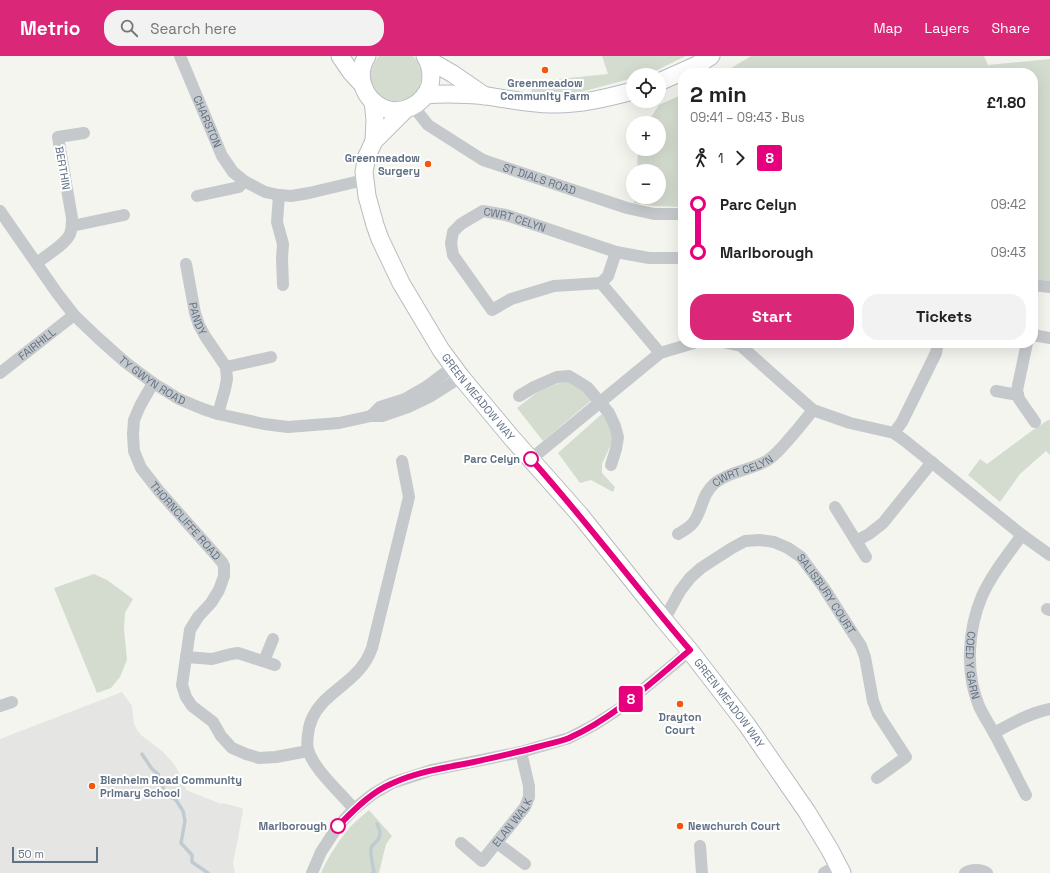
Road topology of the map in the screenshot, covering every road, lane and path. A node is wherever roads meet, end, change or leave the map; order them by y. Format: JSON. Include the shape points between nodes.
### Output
{"nodes":[{"id":1,"x":180,"y":56,"type":"edge"},
{"id":2,"x":340,"y":56,"type":"edge"},
{"id":3,"x":367,"y":56,"type":"edge"},
{"id":4,"x":711,"y":56,"type":"edge"},
{"id":5,"x":426,"y":58,"type":"edge"},
{"id":6,"x":690,"y":68,"type":"edge"},
{"id":7,"x":678,"y":74,"type":"edge"},
{"id":8,"x":666,"y":79,"type":"edge"},
{"id":9,"x":362,"y":84,"type":"junction"},
{"id":10,"x":626,"y":93,"type":"edge"},
{"id":11,"x":485,"y":96,"type":"junction"},
{"id":12,"x":372,"y":101,"type":"junction"},
{"id":13,"x":415,"y":104,"type":"junction"},
{"id":14,"x":84,"y":132,"type":"dead end"},
{"id":15,"x":374,"y":141,"type":"junction"},
{"id":16,"x":364,"y":180,"type":"junction"},
{"id":17,"x":244,"y":181,"type":"junction"},
{"id":18,"x":279,"y":195,"type":"junction"},
{"id":19,"x":197,"y":196,"type":"dead end"},
{"id":20,"x":0,"y":211,"type":"edge"},
{"id":21,"x":678,"y":214,"type":"edge"},
{"id":22,"x":124,"y":215,"type":"dead end"},
{"id":23,"x":72,"y":226,"type":"junction"},
{"id":24,"x":616,"y":252,"type":"junction"},
{"id":25,"x":678,"y":258,"type":"edge"},
{"id":26,"x":37,"y":263,"type":"junction"},
{"id":27,"x":186,"y":264,"type":"dead end"},
{"id":28,"x":602,"y":283,"type":"junction"},
{"id":29,"x":283,"y":285,"type":"dead end"},
{"id":30,"x":1038,"y":286,"type":"edge"},
{"id":31,"x":1050,"y":287,"type":"edge"},
{"id":32,"x":74,"y":315,"type":"junction"},
{"id":33,"x":1038,"y":336,"type":"edge"},
{"id":34,"x":1050,"y":338,"type":"edge"},
{"id":35,"x":678,"y":348,"type":"edge"},
{"id":36,"x":746,"y":348,"type":"edge"},
{"id":37,"x":937,"y":348,"type":"edge"},
{"id":38,"x":1026,"y":348,"type":"edge"},
{"id":39,"x":660,"y":353,"type":"junction"},
{"id":40,"x":270,"y":357,"type":"dead end"},
{"id":41,"x":226,"y":367,"type":"junction"},
{"id":42,"x":458,"y":372,"type":"junction"},
{"id":43,"x":0,"y":373,"type":"edge"},
{"id":44,"x":153,"y":383,"type":"junction"},
{"id":45,"x":996,"y":391,"type":"dead end"},
{"id":46,"x":1018,"y":395,"type":"junction"},
{"id":47,"x":520,"y":396,"type":"dead end"},
{"id":48,"x":600,"y":402,"type":"junction"},
{"id":49,"x":814,"y":410,"type":"junction"},
{"id":50,"x":218,"y":414,"type":"junction"},
{"id":51,"x":1035,"y":422,"type":"dead end"},
{"id":52,"x":894,"y":434,"type":"junction"},
{"id":53,"x":531,"y":459,"type":"junction"},
{"id":54,"x":402,"y":461,"type":"dead end"},
{"id":55,"x":932,"y":462,"type":"junction"},
{"id":56,"x":611,"y":465,"type":"dead end"},
{"id":57,"x":835,"y":506,"type":"dead end"},
{"id":58,"x":678,"y":534,"type":"dead end"},
{"id":59,"x":1022,"y":535,"type":"junction"},
{"id":60,"x":856,"y":541,"type":"junction"},
{"id":61,"x":1050,"y":555,"type":"edge"},
{"id":62,"x":866,"y":557,"type":"dead end"},
{"id":63,"x":664,"y":620,"type":"junction"},
{"id":64,"x":273,"y":639,"type":"dead end"},
{"id":65,"x":690,"y":650,"type":"junction"},
{"id":66,"x":186,"y":657,"type":"junction"},
{"id":67,"x":12,"y":702,"type":"dead end"},
{"id":68,"x":0,"y":706,"type":"edge"},
{"id":69,"x":1050,"y":709,"type":"edge"},
{"id":70,"x":994,"y":733,"type":"junction"},
{"id":71,"x":308,"y":751,"type":"junction"},
{"id":72,"x":522,"y":752,"type":"junction"},
{"id":73,"x":877,"y":778,"type":"dead end"},
{"id":74,"x":1026,"y":795,"type":"dead end"},
{"id":75,"x":354,"y":809,"type":"junction"},
{"id":76,"x":461,"y":843,"type":"dead end"},
{"id":77,"x":497,"y":843,"type":"junction"},
{"id":78,"x":700,"y":846,"type":"dead end"},
{"id":79,"x":524,"y":864,"type":"dead end"},
{"id":80,"x":835,"y":870,"type":"edge"},
{"id":81,"x":312,"y":873,"type":"edge"},
{"id":82,"x":702,"y":873,"type":"edge"},
{"id":83,"x":965,"y":873,"type":"edge"},
{"id":84,"x":987,"y":873,"type":"edge"}],
"edges":[{"from":1,"to":17,"type":"street","name":"CHARSTON","via":[[222,156],[233,172]]},
{"from":2,"to":9,"type":"street"},
{"from":3,"to":9,"type":"street","via":[[362,67]]},
{"from":4,"to":6,"type":"street"},
{"from":5,"to":11,"type":"street"},
{"from":5,"to":13,"type":"street","via":[[431,68],[429,87]]},
{"from":7,"to":8,"type":"street"},
{"from":9,"to":12,"type":"street"},
{"from":10,"to":11,"type":"street","via":[[581,103],[551,104]]},
{"from":11,"to":13,"type":"street","via":[[448,94]]},
{"from":12,"to":13,"type":"street","via":[[383,108],[394,110]]},
{"from":12,"to":15,"type":"street","name":"GREEN MEADOW WAY","via":[[375,120]]},
{"from":13,"to":15,"type":"street","name":"GREEN MEADOW WAY"},
{"from":13,"to":21,"type":"street","name":"ST DIALS ROAD","via":[[428,125],[483,160],[628,208],[654,214]]},
{"from":14,"to":23,"type":"street","name":"BERTHIN","via":[[58,138]]},
{"from":15,"to":16,"type":"street","name":"GREEN MEADOW WAY","via":[[367,156]]},
{"from":16,"to":18,"type":"street","name":"CHARSTON","via":[[309,193]]},
{"from":16,"to":42,"type":"street","name":"GREEN MEADOW WAY","via":[[380,239],[401,283],[441,350]]},
{"from":17,"to":18,"type":"street","name":"CHARSTON","via":[[265,192]]},
{"from":17,"to":19,"type":"street","via":[[239,187]]},
{"from":18,"to":29,"type":"street","via":[[277,222],[283,244]]},
{"from":20,"to":26,"type":"street","name":"TY GWYN ROAD"},
{"from":22,"to":23,"type":"street"},
{"from":23,"to":26,"type":"street","via":[[66,240]]},
{"from":24,"to":25,"type":"street","name":"CWRT CELYN","via":[[648,258]]},
{"from":24,"to":28,"type":"street","via":[[608,276]]},
{"from":24,"to":28,"type":"street","name":"CWRT CELYN","via":[[506,215],[483,212],[453,232],[453,255],[492,310],[511,299],[554,286]]},
{"from":26,"to":32,"type":"street","name":"TY GWYN ROAD"},
{"from":27,"to":41,"type":"street","name":"PANDY","via":[[198,325]]},
{"from":28,"to":39,"type":"street"},
{"from":30,"to":31,"type":"street"},
{"from":32,"to":43,"type":"street","name":"FAIRHILL"},
{"from":32,"to":44,"type":"street","name":"TY GWYN ROAD","via":[[125,362]]},
{"from":33,"to":34,"type":"street"},
{"from":35,"to":39,"type":"street"},
{"from":36,"to":49,"type":"street"},
{"from":37,"to":52,"type":"street"},
{"from":38,"to":46,"type":"street"},
{"from":39,"to":48,"type":"street"},
{"from":40,"to":41,"type":"street"},
{"from":41,"to":50,"type":"street","via":[[227,379]]},
{"from":42,"to":50,"type":"street","name":"TY GWYN ROAD","via":[[405,399],[380,407],[371,416],[339,423],[288,427]]},
{"from":42,"to":53,"type":"street","name":"GREEN MEADOW WAY"},
{"from":44,"to":50,"type":"street","name":"TY GWYN ROAD","via":[[179,398]]},
{"from":44,"to":66,"type":"street","name":"THORNCLIFFE ROAD","via":[[134,420],[134,451],[141,468],[222,562],[225,571],[219,590],[190,630]]},
{"from":45,"to":46,"type":"street"},
{"from":46,"to":51,"type":"street"},
{"from":47,"to":48,"type":"street","via":[[557,376],[569,376],[587,387]]},
{"from":48,"to":53,"type":"street"},
{"from":48,"to":56,"type":"street","via":[[609,413],[618,437]]},
{"from":49,"to":52,"type":"street","via":[[850,423]]},
{"from":49,"to":58,"type":"street","name":"CWRT CELYN","via":[[777,453],[756,465],[724,477],[709,489],[692,525]]},
{"from":52,"to":55,"type":"street"},
{"from":53,"to":63,"type":"street","name":"GREEN MEADOW WAY","via":[[580,515]]},
{"from":54,"to":71,"type":"street","via":[[409,497],[372,648],[361,668],[316,710],[310,723]]},
{"from":55,"to":59,"type":"street"},
{"from":55,"to":60,"type":"street","via":[[887,519],[870,534]]},
{"from":57,"to":60,"type":"street"},
{"from":59,"to":61,"type":"street"},
{"from":59,"to":70,"type":"street","name":"COED Y GARN","via":[[982,595],[970,638],[973,686],[979,706]]},
{"from":60,"to":62,"type":"street"},
{"from":63,"to":65,"type":"street","name":"GREEN MEADOW WAY"},
{"from":63,"to":73,"type":"street","name":"SALISBURY COURT","via":[[690,578],[701,568],[745,541],[774,542],[801,557],[861,646],[878,714],[906,757]]},
{"from":64,"to":66,"type":"street","via":[[270,663],[238,653],[212,659]]},
{"from":65,"to":72,"type":"street","via":[[618,709],[594,725],[569,738]]},
{"from":65,"to":80,"type":"street","name":"GREEN MEADOW WAY","via":[[747,725],[807,812],[830,850]]},
{"from":66,"to":71,"type":"street","name":"THORNCLIFFE ROAD","via":[[182,685],[186,697],[192,706],[213,722],[232,748],[259,758]]},
{"from":67,"to":68,"type":"street"},
{"from":69,"to":70,"type":"street"},
{"from":70,"to":74,"type":"street","name":"COED Y GARN"},
{"from":71,"to":75,"type":"street","via":[[315,765]]},
{"from":72,"to":75,"type":"street","via":[[432,770],[397,781],[373,794]]},
{"from":72,"to":77,"type":"street","name":"ELAN WALK","via":[[529,797],[525,807]]},
{"from":75,"to":81,"type":"street","via":[[338,826]]},
{"from":76,"to":77,"type":"street","name":"ELAN WALK","via":[[482,861]]},
{"from":77,"to":79,"type":"street"},
{"from":78,"to":82,"type":"street"},
{"from":83,"to":84,"type":"street","via":[[976,870]]}]}
